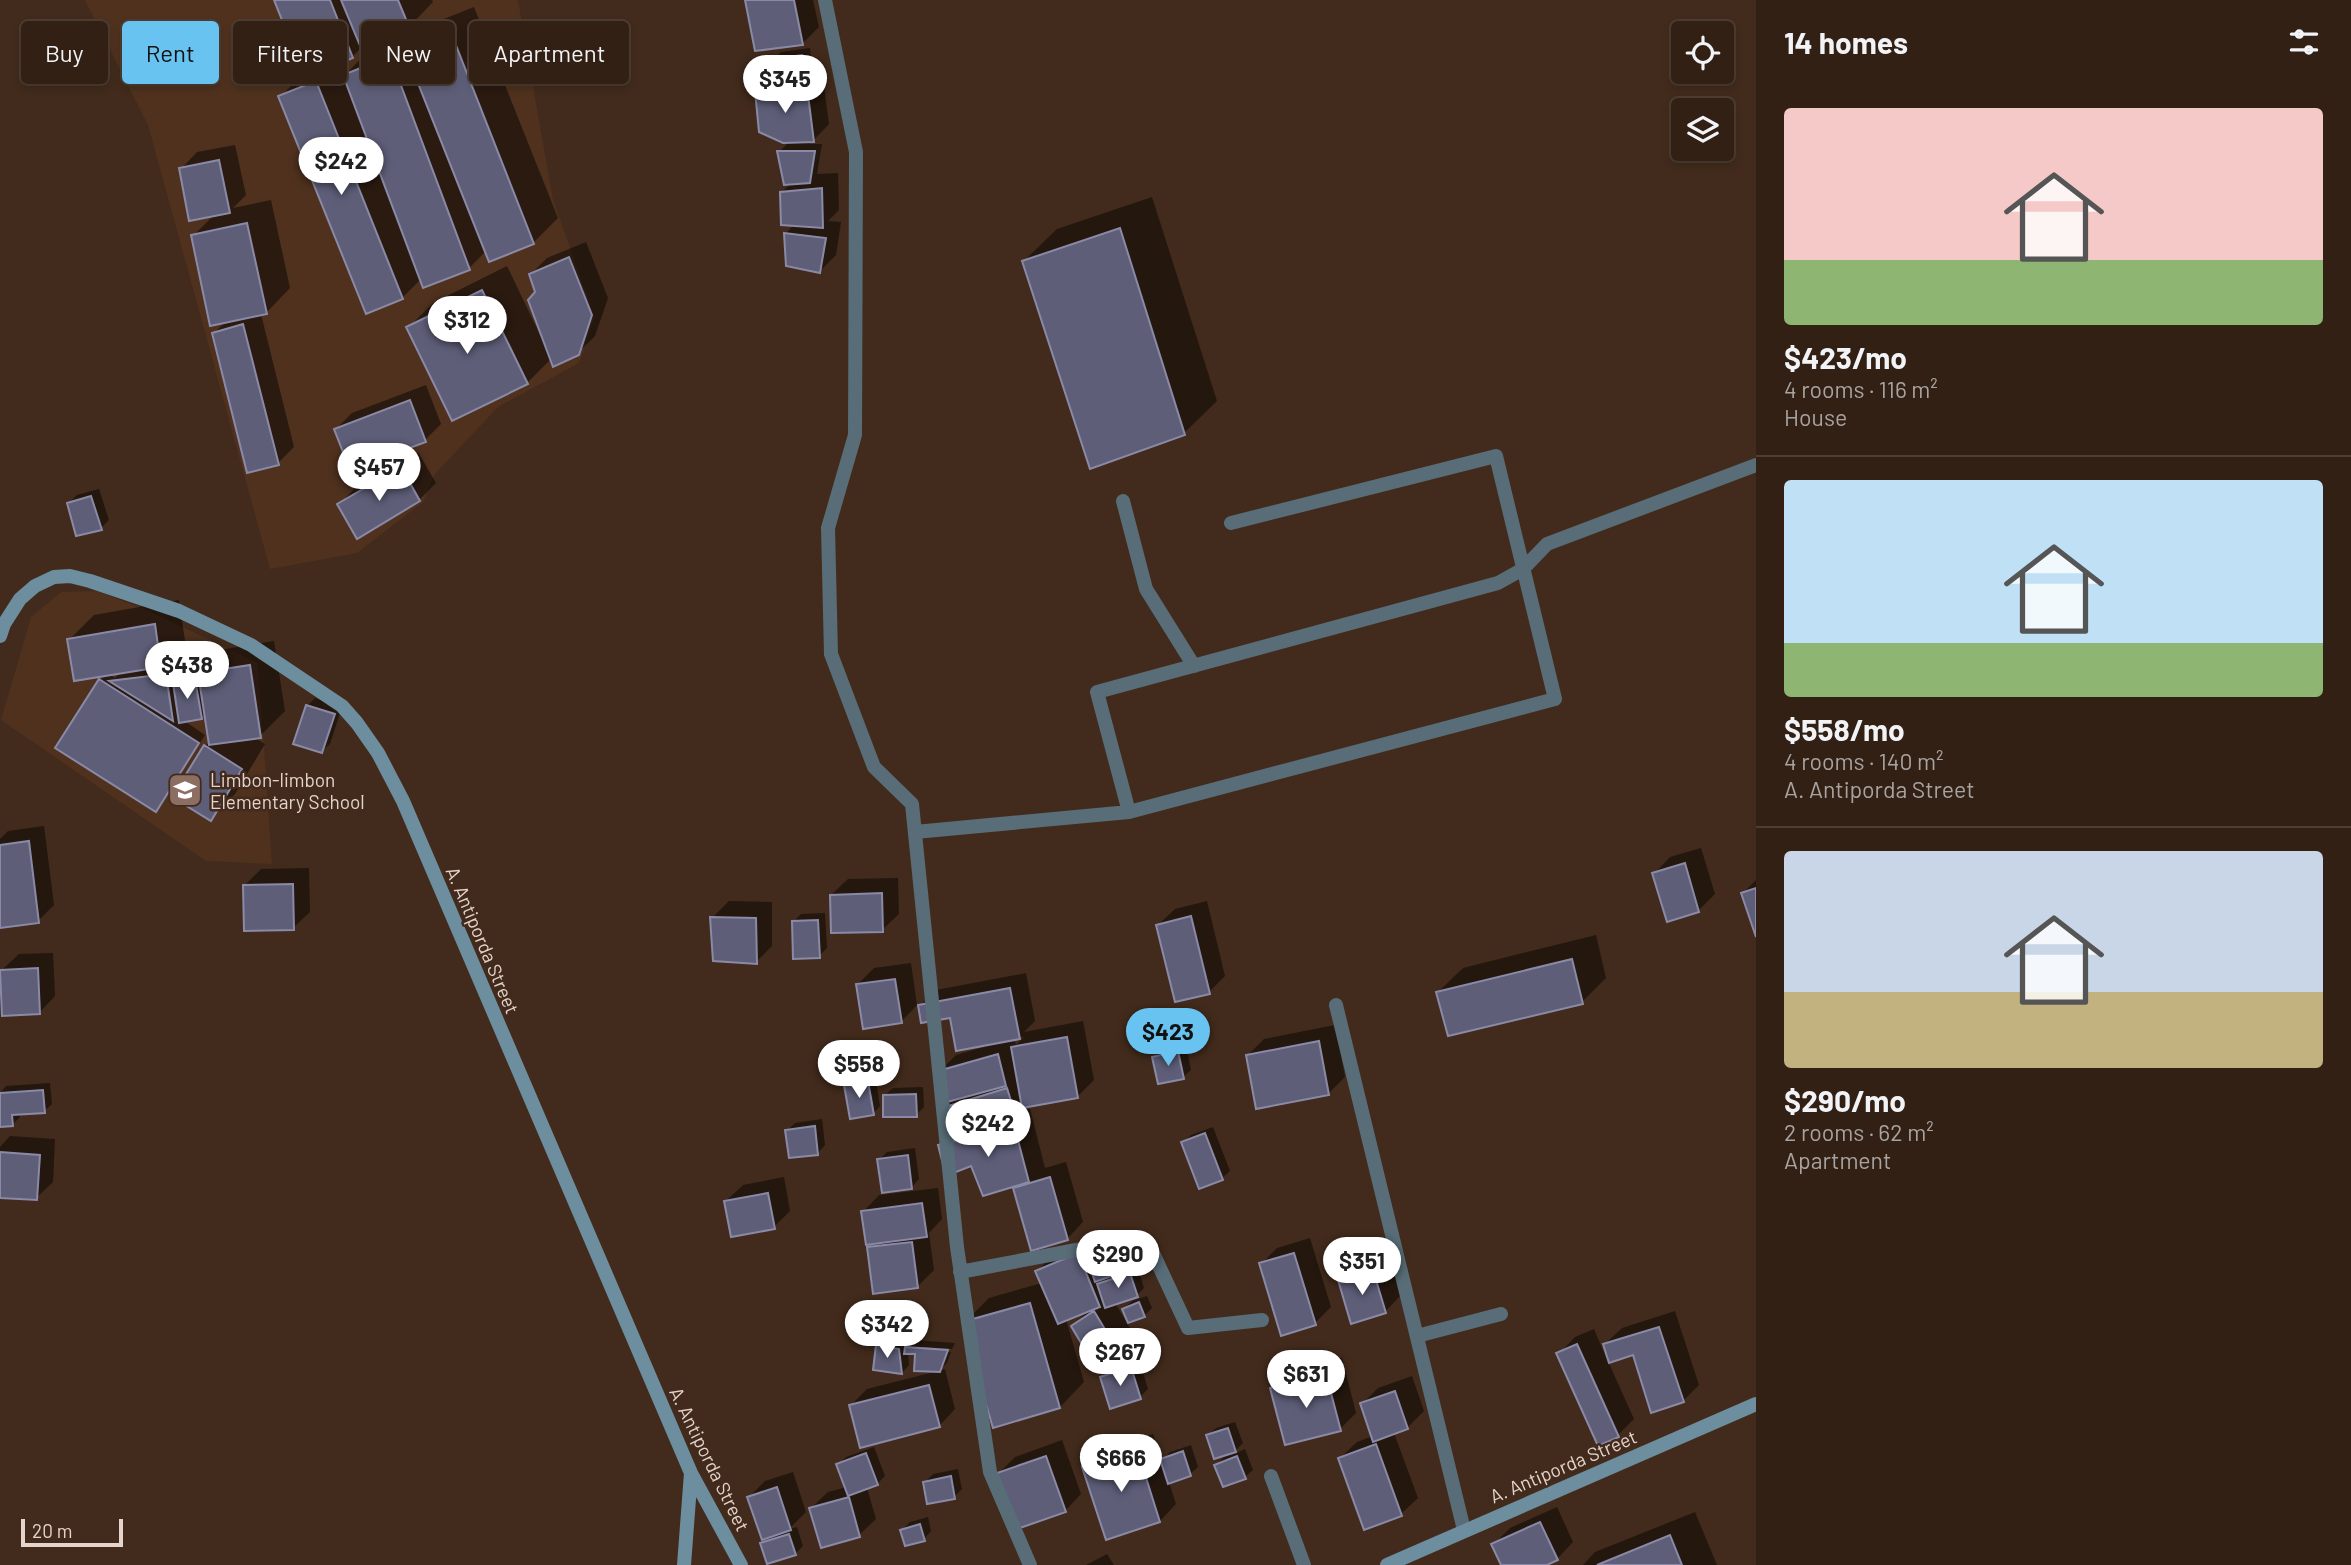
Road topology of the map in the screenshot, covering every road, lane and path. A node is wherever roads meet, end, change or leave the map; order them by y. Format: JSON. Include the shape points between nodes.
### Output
{"nodes":[{"id":1,"x":825,"y":0,"type":"edge"},
{"id":2,"x":1756,"y":465,"type":"edge"},
{"id":3,"x":1123,"y":501,"type":"dead end"},
{"id":4,"x":1231,"y":523,"type":"dead end"},
{"id":5,"x":1523,"y":569,"type":"junction"},
{"id":6,"x":0,"y":636,"type":"edge"},
{"id":7,"x":1194,"y":666,"type":"junction"},
{"id":8,"x":1129,"y":812,"type":"junction"},
{"id":9,"x":915,"y":832,"type":"junction"},
{"id":10,"x":1336,"y":1005,"type":"dead end"},
{"id":11,"x":960,"y":1272,"type":"junction"},
{"id":12,"x":1501,"y":1314,"type":"dead end"},
{"id":13,"x":1262,"y":1320,"type":"dead end"},
{"id":14,"x":1417,"y":1336,"type":"junction"},
{"id":15,"x":1756,"y":1404,"type":"edge"},
{"id":16,"x":691,"y":1473,"type":"junction"},
{"id":17,"x":1271,"y":1476,"type":"dead end"},
{"id":18,"x":1464,"y":1530,"type":"junction"},
{"id":19,"x":684,"y":1565,"type":"edge"},
{"id":20,"x":741,"y":1565,"type":"edge"},
{"id":21,"x":1030,"y":1565,"type":"edge"},
{"id":22,"x":1304,"y":1565,"type":"edge"},
{"id":23,"x":1387,"y":1565,"type":"edge"}],
"edges":[{"from":1,"to":9,"type":"street","via":[[856,152],[855,435],[828,528],[831,654],[874,767],[912,804]]},
{"from":2,"to":5,"type":"street","via":[[1547,544]]},
{"from":3,"to":7,"type":"street","via":[[1146,589]]},
{"from":4,"to":5,"type":"street","via":[[1496,456]]},
{"from":5,"to":7,"type":"street","via":[[1499,583]]},
{"from":5,"to":8,"type":"street","via":[[1555,699]]},
{"from":6,"to":16,"type":"street","name":"A. Antiporda Street","via":[[20,599],[35,586],[70,576],[179,611],[251,645],[342,706],[357,723],[402,801]]},
{"from":7,"to":8,"type":"street","via":[[1097,692]]},
{"from":8,"to":9,"type":"street"},
{"from":9,"to":11,"type":"street"},
{"from":10,"to":14,"type":"street"},
{"from":11,"to":13,"type":"street","via":[[1113,1243],[1152,1251],[1188,1328]]},
{"from":11,"to":21,"type":"street","via":[[990,1472]]},
{"from":12,"to":14,"type":"street"},
{"from":14,"to":18,"type":"street"},
{"from":15,"to":18,"type":"street","name":"A. Antiporda Street"},
{"from":16,"to":19,"type":"street"},
{"from":16,"to":20,"type":"street","name":"A. Antiporda Street"},
{"from":17,"to":22,"type":"street"},
{"from":18,"to":23,"type":"street","name":"A. Antiporda Street"}]}
